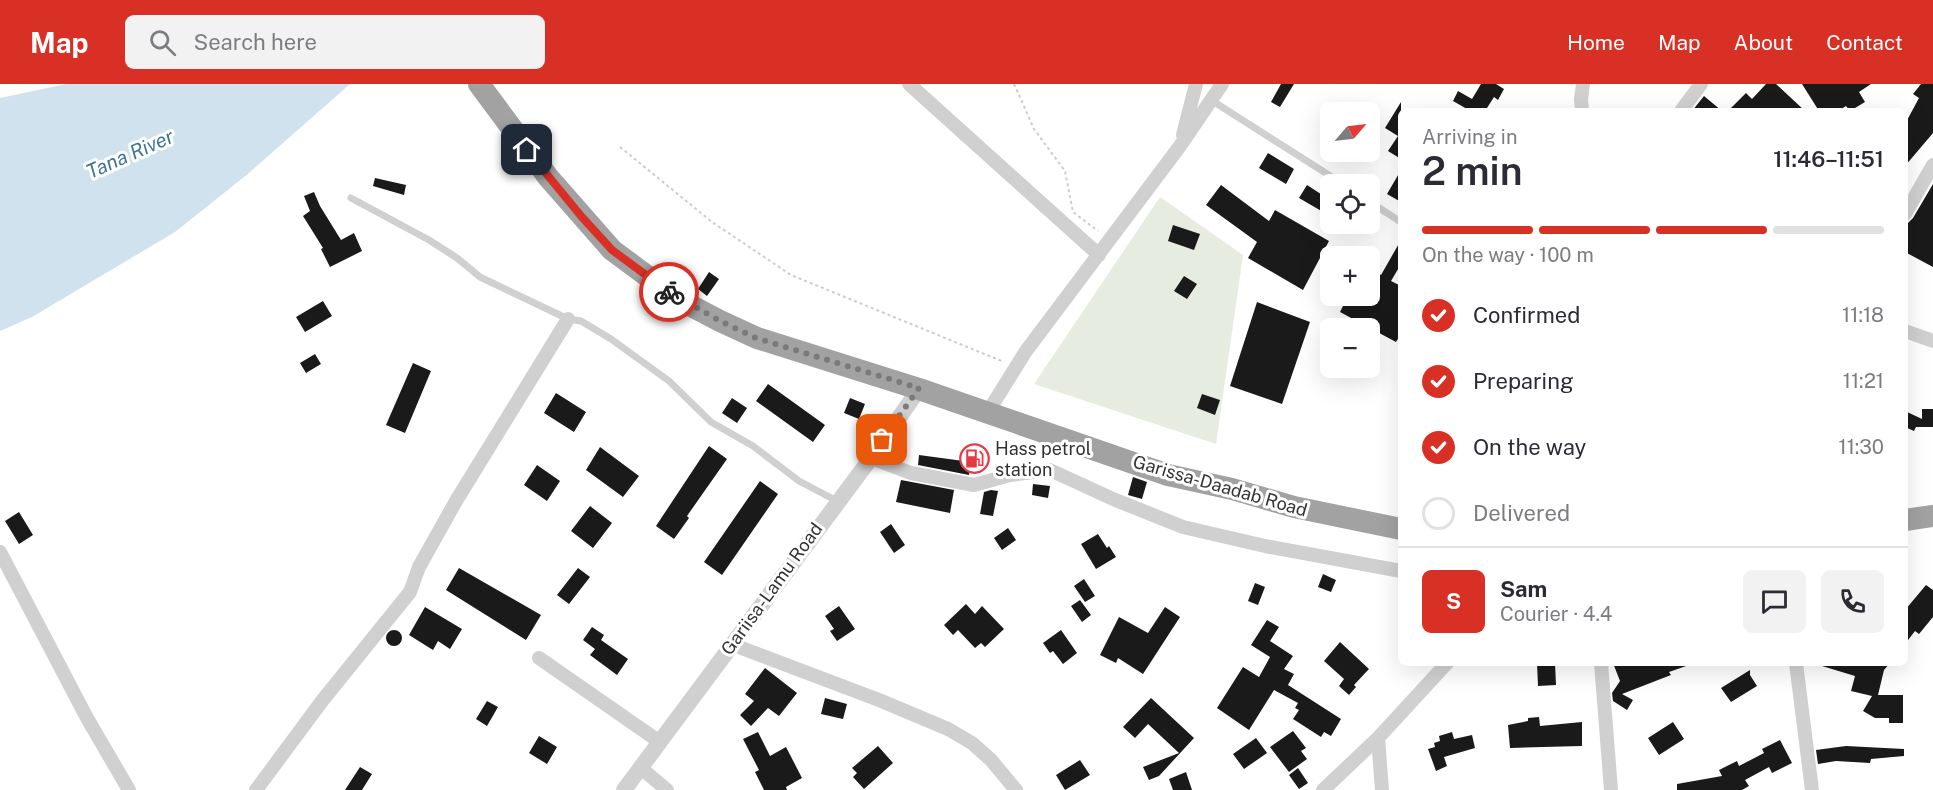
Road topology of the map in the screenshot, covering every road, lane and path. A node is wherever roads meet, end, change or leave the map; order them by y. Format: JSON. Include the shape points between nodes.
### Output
{"nodes":[{"id":1,"x":479,"y":84,"type":"edge"},
{"id":2,"x":909,"y":84,"type":"edge"},
{"id":3,"x":1014,"y":84,"type":"edge"},
{"id":4,"x":1196,"y":84,"type":"edge"},
{"id":5,"x":1222,"y":84,"type":"edge"},
{"id":6,"x":1701,"y":84,"type":"edge"},
{"id":7,"x":1581,"y":85,"type":"edge"},
{"id":8,"x":1211,"y":100,"type":"junction"},
{"id":9,"x":1582,"y":108,"type":"edge"},
{"id":10,"x":1683,"y":108,"type":"edge"},
{"id":11,"x":1180,"y":146,"type":"junction"},
{"id":12,"x":620,"y":147,"type":"dead end"},
{"id":13,"x":1933,"y":165,"type":"edge"},
{"id":14,"x":1327,"y":174,"type":"edge"},
{"id":15,"x":351,"y":198,"type":"dead end"},
{"id":16,"x":1380,"y":208,"type":"edge"},
{"id":17,"x":1908,"y":209,"type":"edge"},
{"id":18,"x":1398,"y":220,"type":"edge"},
{"id":19,"x":1110,"y":240,"type":"junction"},
{"id":20,"x":1099,"y":255,"type":"junction"},
{"id":21,"x":568,"y":319,"type":"junction"},
{"id":22,"x":1908,"y":332,"type":"edge"},
{"id":23,"x":1933,"y":341,"type":"edge"},
{"id":24,"x":1016,"y":367,"type":"junction"},
{"id":25,"x":919,"y":388,"type":"junction"},
{"id":26,"x":988,"y":412,"type":"junction"},
{"id":27,"x":871,"y":458,"type":"junction"},
{"id":28,"x":837,"y":501,"type":"junction"},
{"id":29,"x":1933,"y":516,"type":"edge"},
{"id":30,"x":1908,"y":520,"type":"edge"},
{"id":31,"x":1398,"y":528,"type":"edge"},
{"id":32,"x":0,"y":552,"type":"edge"},
{"id":33,"x":1398,"y":570,"type":"edge"},
{"id":34,"x":732,"y":644,"type":"junction"},
{"id":35,"x":539,"y":658,"type":"dead end"},
{"id":36,"x":1445,"y":666,"type":"edge"},
{"id":37,"x":1601,"y":666,"type":"edge"},
{"id":38,"x":1796,"y":666,"type":"edge"},
{"id":39,"x":1378,"y":738,"type":"junction"},
{"id":40,"x":660,"y":742,"type":"junction"},
{"id":41,"x":641,"y":768,"type":"junction"},
{"id":42,"x":129,"y":790,"type":"edge"},
{"id":43,"x":256,"y":790,"type":"edge"},
{"id":44,"x":624,"y":790,"type":"edge"},
{"id":45,"x":667,"y":790,"type":"edge"},
{"id":46,"x":1016,"y":790,"type":"edge"},
{"id":47,"x":1323,"y":790,"type":"edge"},
{"id":48,"x":1382,"y":790,"type":"edge"},
{"id":49,"x":1611,"y":790,"type":"edge"},
{"id":50,"x":1812,"y":790,"type":"edge"}],
"edges":[{"from":1,"to":25,"type":"highway","name":"Garissa-Daadab Road","via":[[548,177],[612,250],[678,299],[756,338]]},
{"from":2,"to":20,"type":"street"},
{"from":3,"to":19,"type":"path","via":[[1034,129],[1065,171],[1073,212]]},
{"from":4,"to":11,"type":"street"},
{"from":5,"to":8,"type":"street"},
{"from":6,"to":10,"type":"street"},
{"from":7,"to":9,"type":"street"},
{"from":8,"to":11,"type":"street"},
{"from":8,"to":14,"type":"lane"},
{"from":11,"to":19,"type":"street"},
{"from":12,"to":24,"type":"path","via":[[712,222],[791,275]]},
{"from":13,"to":17,"type":"street"},
{"from":15,"to":21,"type":"lane","via":[[429,240],[480,276]]},
{"from":16,"to":18,"type":"lane"},
{"from":19,"to":20,"type":"street"},
{"from":20,"to":24,"type":"street"},
{"from":21,"to":28,"type":"lane","via":[[581,321],[611,339],[669,381],[711,422]]},
{"from":21,"to":43,"type":"street","via":[[456,501],[419,567],[410,592]]},
{"from":22,"to":23,"type":"street"},
{"from":24,"to":26,"type":"street"},
{"from":25,"to":26,"type":"highway","name":"Garissa-Daadab Road"},
{"from":25,"to":27,"type":"street","name":"Gariisa-Lamu Road"},
{"from":26,"to":31,"type":"highway","name":"Garissa-Daadab Road","via":[[1168,475]]},
{"from":27,"to":28,"type":"street","name":"Gariisa-Lamu Road"},
{"from":27,"to":33,"type":"street","via":[[911,473],[974,485],[1050,470],[1184,527]]},
{"from":28,"to":34,"type":"street","name":"Gariisa-Lamu Road"},
{"from":29,"to":30,"type":"highway"},
{"from":32,"to":42,"type":"street"},
{"from":34,"to":40,"type":"street","name":"Gariisa-Lamu Road"},
{"from":34,"to":46,"type":"street","via":[[948,729],[991,760]]},
{"from":35,"to":40,"type":"street"},
{"from":36,"to":39,"type":"street"},
{"from":37,"to":49,"type":"street"},
{"from":38,"to":50,"type":"street"},
{"from":39,"to":47,"type":"street"},
{"from":39,"to":48,"type":"street"},
{"from":40,"to":41,"type":"street","name":"Gariisa-Lamu Road"},
{"from":41,"to":44,"type":"street","name":"Gariisa-Lamu Road"},
{"from":41,"to":45,"type":"street"}]}
